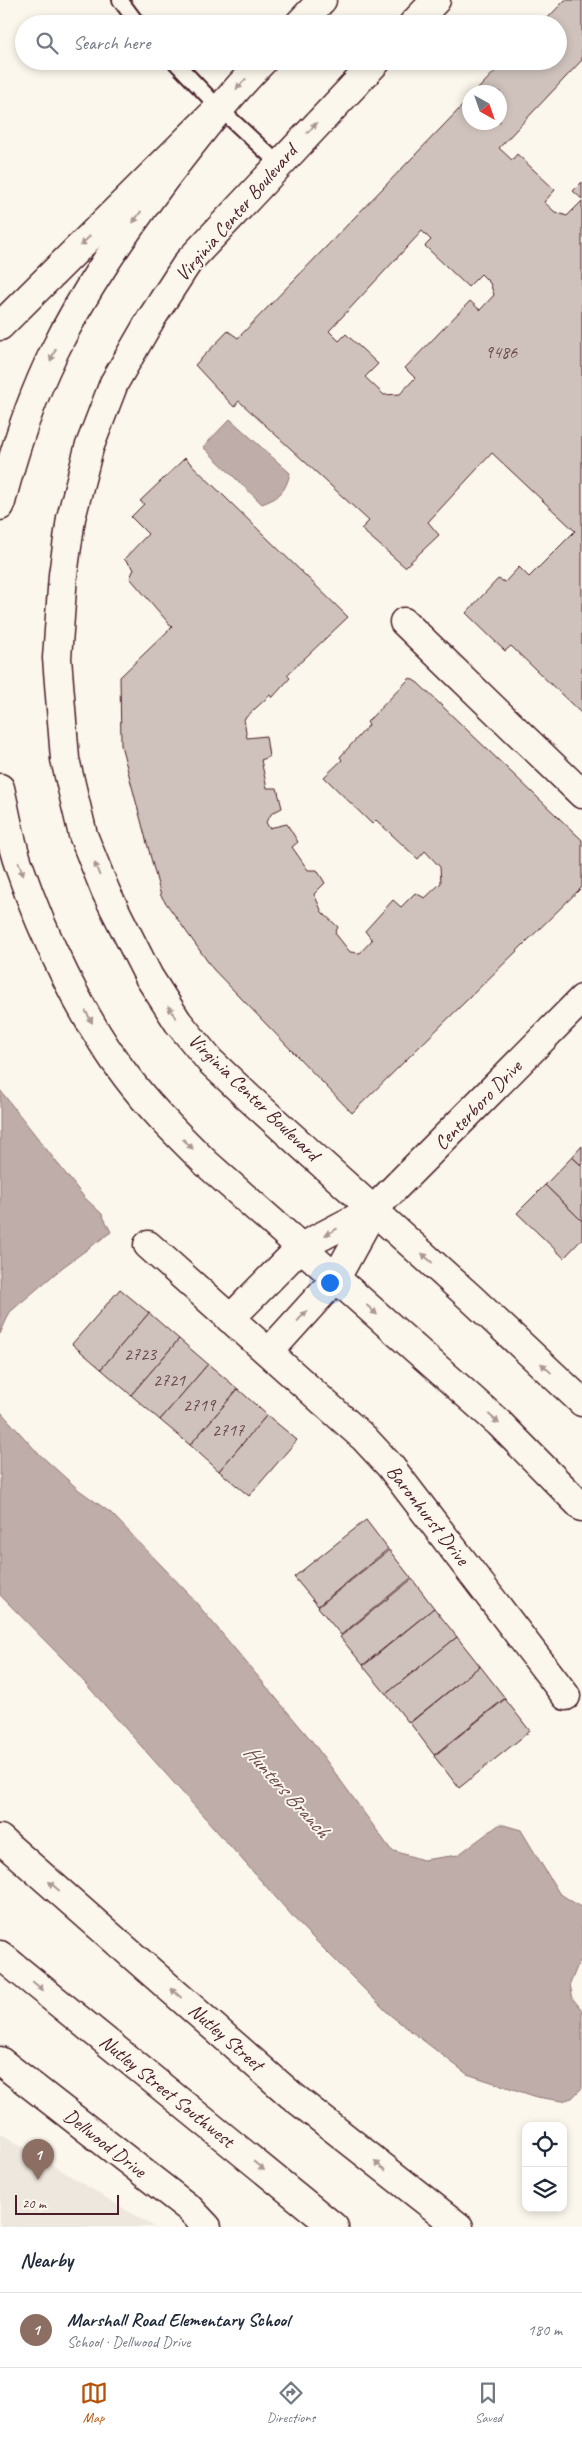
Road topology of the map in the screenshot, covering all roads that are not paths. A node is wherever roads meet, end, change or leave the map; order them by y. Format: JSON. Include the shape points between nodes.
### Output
{"nodes":[{"id":1,"x":120,"y":0,"type":"edge"},
{"id":2,"x":322,"y":0,"type":"edge"},
{"id":3,"x":436,"y":0,"type":"edge"},
{"id":4,"x":131,"y":15,"type":"edge"},
{"id":5,"x":308,"y":15,"type":"edge"},
{"id":6,"x":422,"y":15,"type":"edge"},
{"id":7,"x":183,"y":70,"type":"edge"},
{"id":8,"x":255,"y":70,"type":"edge"},
{"id":9,"x":368,"y":70,"type":"edge"},
{"id":10,"x":219,"y":108,"type":"junction"},
{"id":11,"x":279,"y":164,"type":"junction"},
{"id":12,"x":0,"y":326,"type":"edge"},
{"id":13,"x":0,"y":506,"type":"edge"},
{"id":14,"x":404,"y":622,"type":"dead end"},
{"id":15,"x":0,"y":788,"type":"edge"},
{"id":16,"x":582,"y":794,"type":"edge"},
{"id":17,"x":582,"y":999,"type":"edge"},
{"id":18,"x":374,"y":1209,"type":"junction"},
{"id":19,"x":148,"y":1245,"type":"dead end"},
{"id":20,"x":301,"y":1247,"type":"junction"},
{"id":21,"x":336,"y":1278,"type":"junction"},
{"id":22,"x":230,"y":1319,"type":"junction"},
{"id":23,"x":269,"y":1352,"type":"junction"},
{"id":24,"x":582,"y":1402,"type":"edge"},
{"id":25,"x":582,"y":1508,"type":"edge"},
{"id":26,"x":566,"y":1696,"type":"dead end"},
{"id":27,"x":0,"y":1839,"type":"edge"},
{"id":28,"x":0,"y":1955,"type":"edge"},
{"id":29,"x":0,"y":2062,"type":"edge"},
{"id":30,"x":208,"y":2227,"type":"edge"},
{"id":31,"x":334,"y":2227,"type":"edge"},
{"id":32,"x":458,"y":2227,"type":"edge"}],
"edges":[{"from":1,"to":4,"type":"lane"},
{"from":2,"to":5,"type":"main road"},
{"from":3,"to":6,"type":"main road"},
{"from":7,"to":10,"type":"lane"},
{"from":8,"to":10,"type":"main road","one_way":true},
{"from":11,"to":9,"type":"main road","name":"Virginia Center Boulevard","one_way":true},
{"from":10,"to":11,"type":"lane"},
{"from":10,"to":12,"type":"main road","one_way":true},
{"from":10,"to":13,"type":"main road","one_way":true,"via":[[137,217],[94,281],[54,352],[16,445]]},
{"from":18,"to":11,"type":"main road","name":"Virginia Center Boulevard","one_way":true,"via":[[223,1073],[178,1022],[140,961],[106,892],[83,835],[65,759],[57,658],[63,575],[71,518],[89,448],[114,383],[188,262]]},
{"from":14,"to":16,"type":"main road"},
{"from":15,"to":20,"type":"main road","one_way":true,"via":[[18,864],[44,930],[92,1023],[125,1075],[163,1121]]},
{"from":17,"to":18,"type":"main road","name":"Centerboro Drive"},
{"from":18,"to":20,"type":"main road","one_way":true},
{"from":18,"to":21,"type":"main road"},
{"from":24,"to":18,"type":"main road","name":"Virginia Center Boulevard","one_way":true},
{"from":19,"to":22,"type":"main road","name":"Baronhurst Drive"},
{"from":20,"to":21,"type":"main road"},
{"from":20,"to":22,"type":"main road"},
{"from":23,"to":21,"type":"main road","one_way":true},
{"from":21,"to":25,"type":"main road","one_way":true,"via":[[499,1424]]},
{"from":22,"to":23,"type":"main road","name":"Baronhurst Drive"},
{"from":23,"to":26,"type":"main road","name":"Baronhurst Drive","via":[[364,1438],[390,1466]]},
{"from":32,"to":27,"type":"main road","name":"Nutley Street","one_way":true,"via":[[291,2094]]},
{"from":28,"to":31,"type":"main road","name":"Nutley Street Southwest","one_way":true},
{"from":29,"to":30,"type":"main road","name":"Dellwood Drive","via":[[190,2209]]}]}
